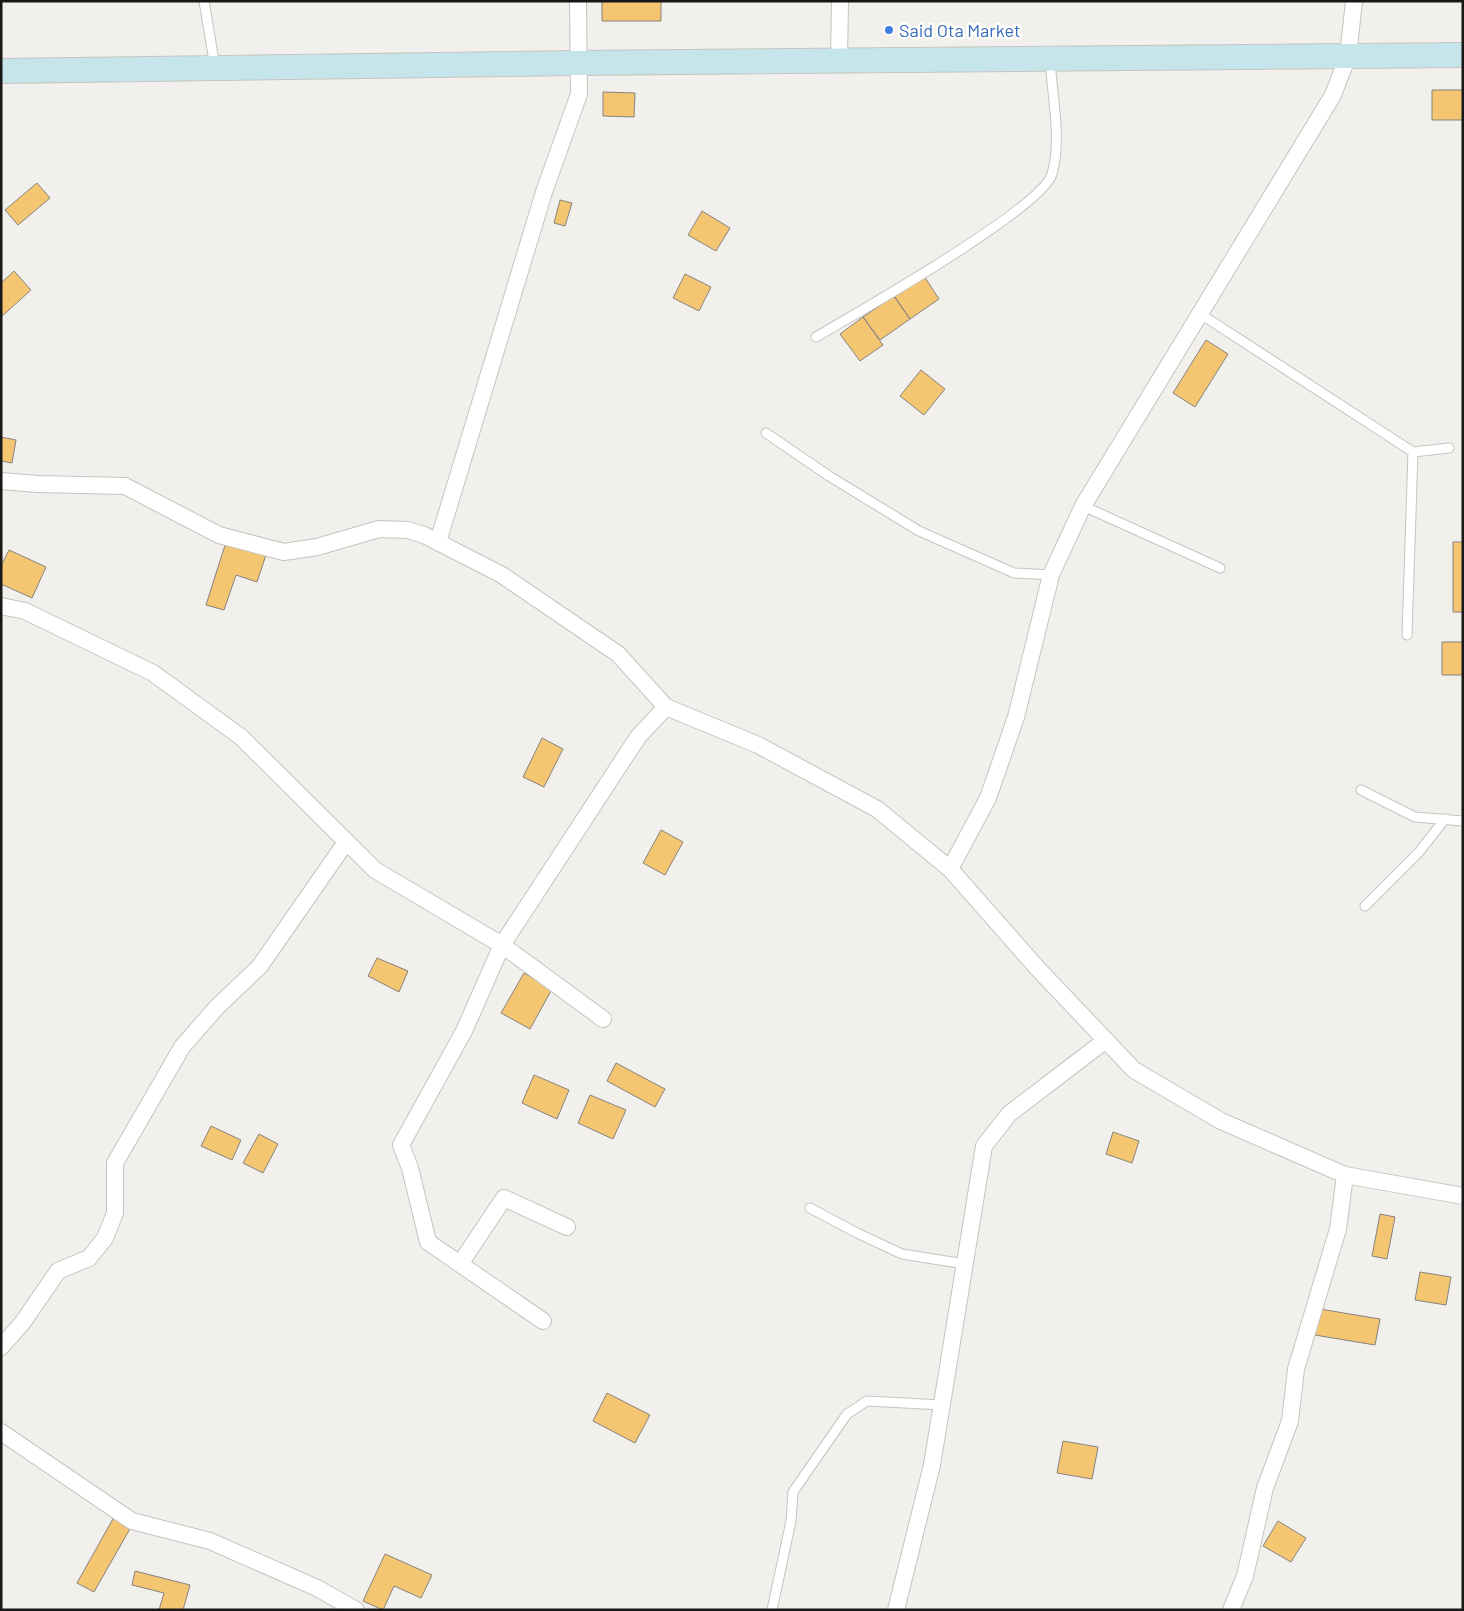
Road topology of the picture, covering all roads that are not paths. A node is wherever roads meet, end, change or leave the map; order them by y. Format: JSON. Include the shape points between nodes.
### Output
{"nodes":[{"id":1,"x":204,"y":1,"type":"edge"},
{"id":2,"x":578,"y":1,"type":"edge"},
{"id":3,"x":840,"y":1,"type":"edge"},
{"id":4,"x":1354,"y":1,"type":"edge"},
{"id":5,"x":1463,"y":55,"type":"edge"},
{"id":6,"x":1348,"y":56,"type":"junction"},
{"id":7,"x":1050,"y":59,"type":"junction"},
{"id":8,"x":839,"y":61,"type":"junction"},
{"id":9,"x":577,"y":63,"type":"junction"},
{"id":10,"x":215,"y":68,"type":"junction"},
{"id":11,"x":1,"y":71,"type":"edge"},
{"id":12,"x":1199,"y":313,"type":"junction"},
{"id":13,"x":816,"y":338,"type":"dead end"},
{"id":14,"x":766,"y":433,"type":"dead end"},
{"id":15,"x":1449,"y":448,"type":"dead end"},
{"id":16,"x":1413,"y":452,"type":"junction"},
{"id":17,"x":1,"y":481,"type":"edge"},
{"id":18,"x":1083,"y":506,"type":"junction"},
{"id":19,"x":438,"y":542,"type":"junction"},
{"id":20,"x":1220,"y":568,"type":"dead end"},
{"id":21,"x":1051,"y":575,"type":"junction"},
{"id":22,"x":1,"y":606,"type":"edge"},
{"id":23,"x":1407,"y":635,"type":"dead end"},
{"id":24,"x":666,"y":708,"type":"junction"},
{"id":25,"x":1361,"y":790,"type":"dead end"},
{"id":26,"x":1445,"y":819,"type":"junction"},
{"id":27,"x":1463,"y":821,"type":"edge"},
{"id":28,"x":346,"y":842,"type":"junction"},
{"id":29,"x":950,"y":869,"type":"junction"},
{"id":30,"x":1366,"y":906,"type":"dead end"},
{"id":31,"x":502,"y":946,"type":"junction"},
{"id":32,"x":603,"y":1019,"type":"dead end"},
{"id":33,"x":1106,"y":1040,"type":"junction"},
{"id":34,"x":1345,"y":1175,"type":"junction"},
{"id":35,"x":1463,"y":1196,"type":"edge"},
{"id":36,"x":810,"y":1208,"type":"dead end"},
{"id":37,"x":567,"y":1227,"type":"dead end"},
{"id":38,"x":460,"y":1264,"type":"junction"},
{"id":39,"x":965,"y":1264,"type":"junction"},
{"id":40,"x":543,"y":1321,"type":"dead end"},
{"id":41,"x":1,"y":1346,"type":"edge"},
{"id":42,"x":942,"y":1405,"type":"junction"},
{"id":43,"x":1,"y":1432,"type":"edge"},
{"id":44,"x":356,"y":1610,"type":"edge"},
{"id":45,"x":772,"y":1610,"type":"edge"},
{"id":46,"x":896,"y":1610,"type":"edge"},
{"id":47,"x":1231,"y":1610,"type":"edge"}],
"edges":[{"from":1,"to":10,"type":"lane"},
{"from":2,"to":9,"type":"street"},
{"from":3,"to":8,"type":"street"},
{"from":4,"to":6,"type":"street"},
{"from":5,"to":6,"type":"main road"},
{"from":6,"to":7,"type":"main road"},
{"from":6,"to":12,"type":"street","via":[[1333,95]]},
{"from":7,"to":8,"type":"main road"},
{"from":7,"to":13,"type":"lane","via":[[1056,145],[1051,175],[1032,198],[966,246]]},
{"from":8,"to":9,"type":"main road"},
{"from":9,"to":10,"type":"main road"},
{"from":9,"to":19,"type":"street","via":[[579,94],[544,192]]},
{"from":10,"to":11,"type":"main road"},
{"from":12,"to":16,"type":"lane"},
{"from":12,"to":18,"type":"street"},
{"from":14,"to":21,"type":"lane","via":[[828,476],[919,531],[1014,572]]},
{"from":15,"to":16,"type":"lane"},
{"from":16,"to":23,"type":"lane"},
{"from":17,"to":19,"type":"street","via":[[125,486],[219,535],[284,552],[317,547],[379,529],[408,530]]},
{"from":18,"to":20,"type":"lane"},
{"from":18,"to":21,"type":"street"},
{"from":19,"to":24,"type":"street","via":[[502,576],[618,654]]},
{"from":21,"to":29,"type":"street","via":[[1016,718],[988,798]]},
{"from":22,"to":28,"type":"street","via":[[26,611],[153,673],[241,737]]},
{"from":24,"to":29,"type":"street","via":[[758,745],[877,809]]},
{"from":24,"to":31,"type":"street","via":[[638,737]]},
{"from":25,"to":26,"type":"lane","via":[[1415,817]]},
{"from":26,"to":27,"type":"lane"},
{"from":26,"to":30,"type":"lane","via":[[1420,852]]},
{"from":28,"to":31,"type":"street","via":[[375,870]]},
{"from":28,"to":41,"type":"street","via":[[260,966],[217,1007],[182,1047],[115,1163],[115,1213],[105,1238],[89,1258],[58,1271],[23,1322]]},
{"from":29,"to":33,"type":"street"},
{"from":31,"to":32,"type":"street"},
{"from":31,"to":38,"type":"street","via":[[464,1031],[401,1145],[410,1168],[428,1242]]},
{"from":33,"to":34,"type":"street","via":[[1134,1070],[1222,1121]]},
{"from":33,"to":39,"type":"street","via":[[1009,1114],[984,1146]]},
{"from":34,"to":35,"type":"street"},
{"from":34,"to":47,"type":"street","via":[[1338,1229],[1296,1369],[1290,1421],[1265,1488],[1245,1576]]},
{"from":36,"to":39,"type":"lane","via":[[902,1254]]},
{"from":37,"to":38,"type":"street","via":[[504,1198]]},
{"from":38,"to":40,"type":"street"},
{"from":39,"to":42,"type":"street"},
{"from":42,"to":45,"type":"lane","via":[[867,1401],[847,1414],[793,1492],[791,1521]]},
{"from":42,"to":46,"type":"street","via":[[932,1465]]},
{"from":43,"to":44,"type":"street","via":[[132,1522],[210,1542],[317,1588]]}]}
